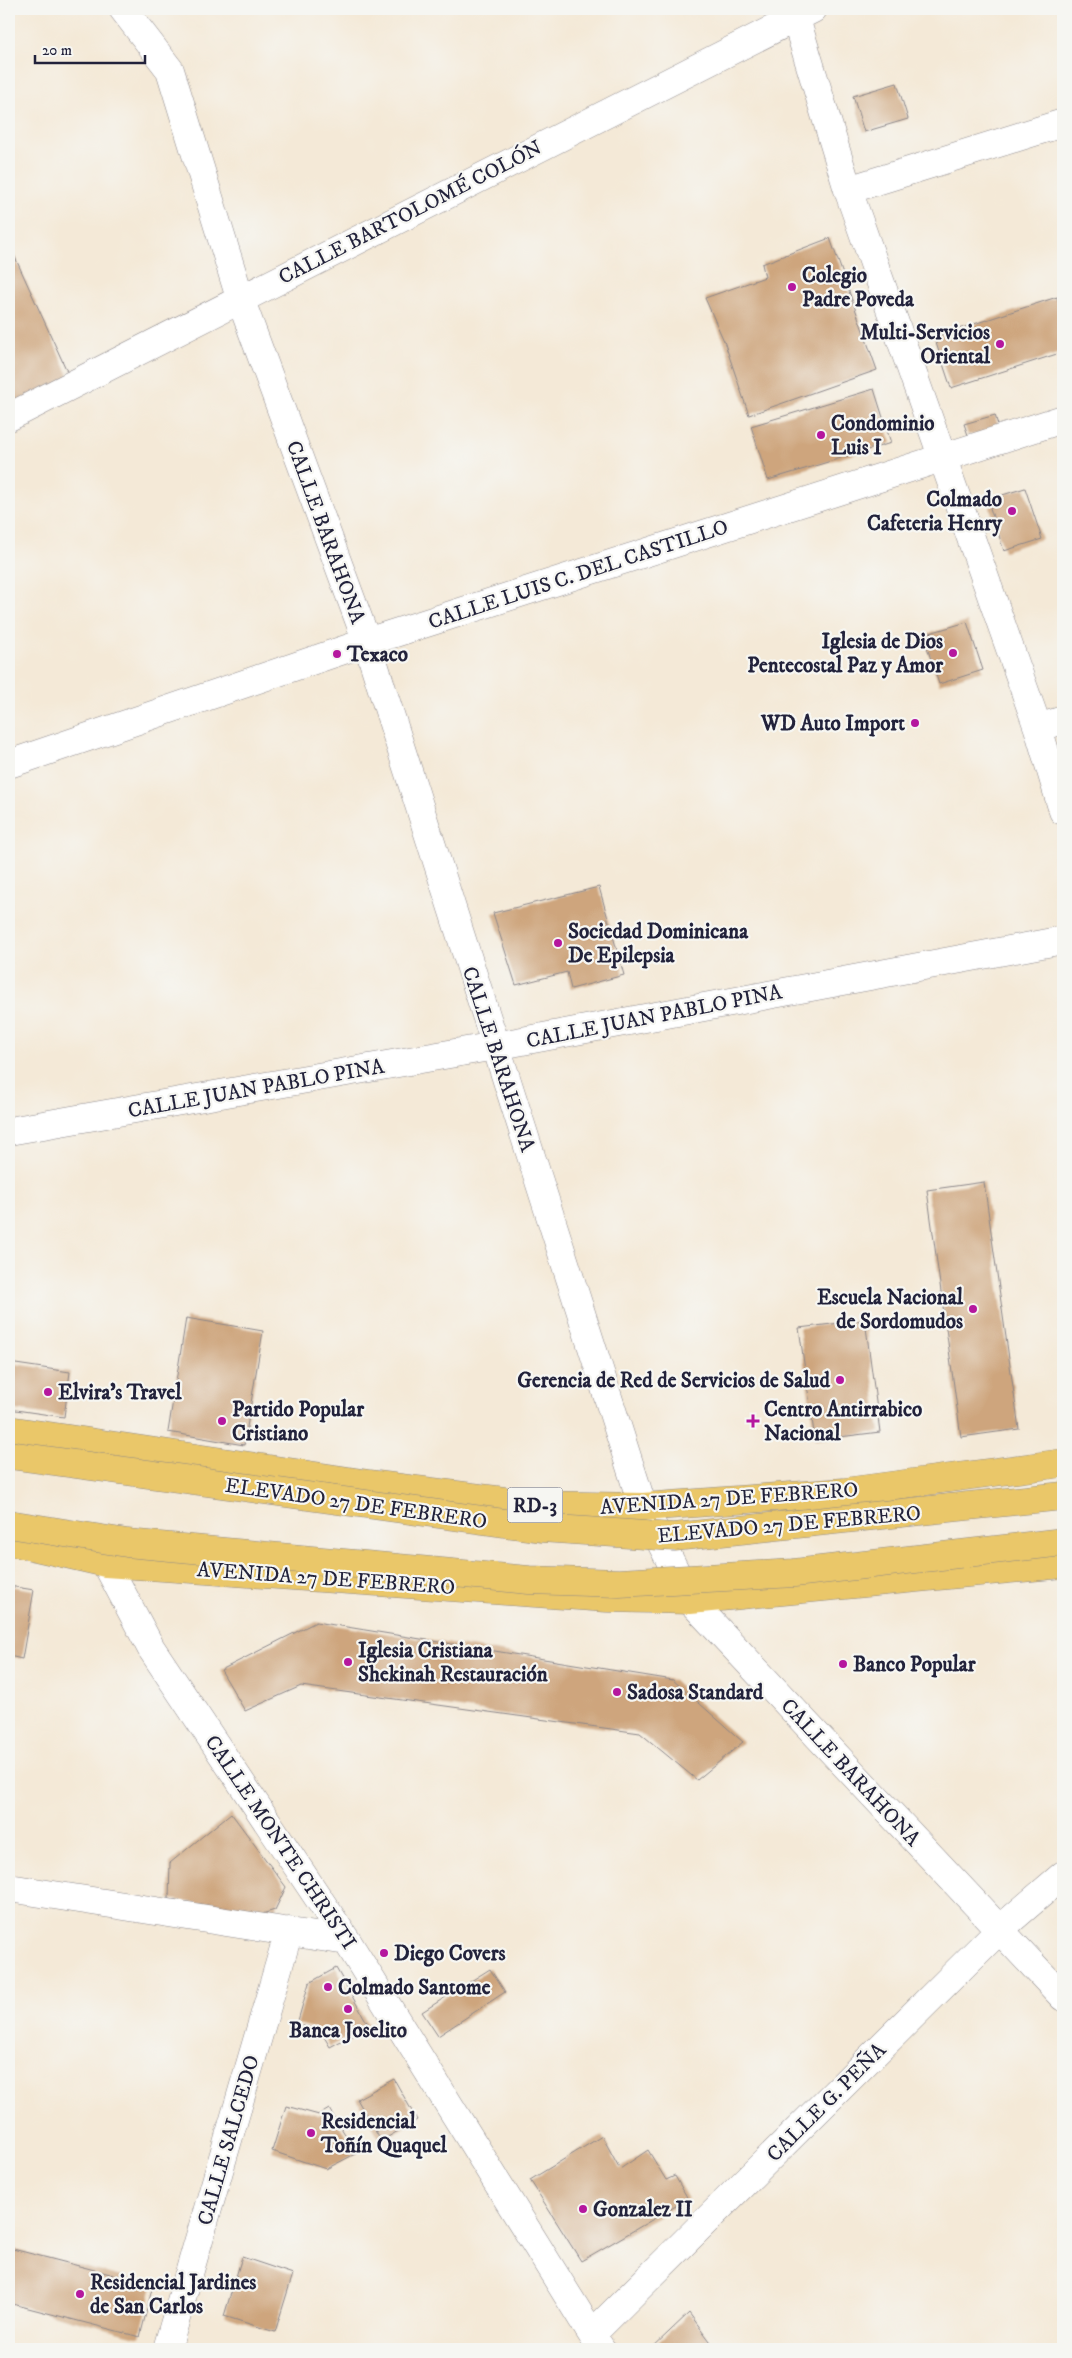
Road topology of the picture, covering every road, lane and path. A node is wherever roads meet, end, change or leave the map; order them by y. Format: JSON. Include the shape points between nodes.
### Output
{"nodes":[{"id":1,"x":123,"y":9,"type":"edge"},
{"id":2,"x":800,"y":12,"type":"edge"},
{"id":3,"x":1063,"y":124,"type":"edge"},
{"id":4,"x":848,"y":190,"type":"junction"},
{"id":5,"x":240,"y":298,"type":"junction"},
{"id":6,"x":9,"y":417,"type":"edge"},
{"id":7,"x":1063,"y":419,"type":"edge"},
{"id":8,"x":942,"y":457,"type":"junction"},
{"id":9,"x":367,"y":642,"type":"junction"},
{"id":10,"x":1051,"y":724,"type":"edge"},
{"id":11,"x":9,"y":764,"type":"edge"},
{"id":12,"x":1063,"y":811,"type":"edge"},
{"id":13,"x":1063,"y":940,"type":"edge"},
{"id":14,"x":495,"y":1046,"type":"junction"},
{"id":15,"x":9,"y":1132,"type":"edge"},
{"id":16,"x":9,"y":1430,"type":"edge"},
{"id":17,"x":9,"y":1455,"type":"edge"},
{"id":18,"x":1063,"y":1463,"type":"edge"},
{"id":19,"x":1063,"y":1496,"type":"edge"},
{"id":20,"x":643,"y":1507,"type":"junction"},
{"id":21,"x":9,"y":1524,"type":"edge"},
{"id":22,"x":9,"y":1541,"type":"edge"},
{"id":23,"x":1063,"y":1542,"type":"edge"},
{"id":24,"x":106,"y":1563,"type":"junction"},
{"id":25,"x":1063,"y":1564,"type":"edge"},
{"id":26,"x":690,"y":1600,"type":"junction"},
{"id":27,"x":1063,"y":1875,"type":"edge"},
{"id":28,"x":9,"y":1888,"type":"edge"},
{"id":29,"x":999,"y":1930,"type":"junction"},
{"id":30,"x":289,"y":1931,"type":"junction"},
{"id":31,"x":347,"y":1941,"type":"junction"},
{"id":32,"x":1063,"y":1997,"type":"edge"},
{"id":33,"x":597,"y":2342,"type":"edge"},
{"id":34,"x":167,"y":2349,"type":"edge"}],
"edges":[{"from":1,"to":5,"type":"street","name":"CALLE BARAHONA","via":[[170,70]]},
{"from":2,"to":4,"type":"street"},
{"from":2,"to":5,"type":"street","name":"CALLE BARTOLOMÉ COLÓN"},
{"from":3,"to":4,"type":"street"},
{"from":4,"to":8,"type":"street"},
{"from":5,"to":6,"type":"street","name":"CALLE BARTOLOMÉ COLÓN"},
{"from":5,"to":9,"type":"street","name":"CALLE BARAHONA"},
{"from":7,"to":8,"type":"street","name":"CALLE LUIS C. DEL CASTILLO"},
{"from":8,"to":9,"type":"street","name":"CALLE LUIS C. DEL CASTILLO"},
{"from":8,"to":10,"type":"street"},
{"from":9,"to":11,"type":"street","name":"CALLE LUIS C. DEL CASTILLO"},
{"from":9,"to":14,"type":"street","name":"CALLE BARAHONA"},
{"from":10,"to":12,"type":"street"},
{"from":13,"to":14,"type":"street","name":"CALLE JUAN PABLO PINA"},
{"from":14,"to":15,"type":"street","name":"CALLE JUAN PABLO PINA"},
{"from":14,"to":20,"type":"street","name":"CALLE BARAHONA"},
{"from":16,"to":20,"type":"main road","name":"AVENIDA 27 DE FEBRERO","number":"RD-3","via":[[369,1484],[537,1505]]},
{"from":17,"to":19,"type":"main road","name":"ELEVADO 27 DE FEBRERO","number":"RD-3","bridge":true,"via":[[541,1528],[674,1537]]},
{"from":18,"to":20,"type":"main road","name":"AVENIDA 27 DE FEBRERO","number":"RD-3","via":[[844,1492]]},
{"from":20,"to":26,"type":"street","name":"CALLE BARAHONA"},
{"from":21,"to":23,"type":"main road","bridge":true,"via":[[127,1543],[529,1580],[619,1583],[794,1573]]},
{"from":22,"to":24,"type":"main road","name":"AVENIDA 27 DE FEBRERO"},
{"from":24,"to":26,"type":"main road","name":"AVENIDA 27 DE FEBRERO","via":[[607,1598]]},
{"from":24,"to":31,"type":"street","name":"CALLE MONTE CHRISTI","via":[[151,1648]]},
{"from":25,"to":26,"type":"main road","name":"AVENIDA 27 DE FEBRERO"},
{"from":26,"to":29,"type":"street","name":"CALLE BARAHONA"},
{"from":27,"to":29,"type":"street","name":"CALLE G. PEÑA"},
{"from":28,"to":30,"type":"street"},
{"from":29,"to":32,"type":"street","name":"CALLE BARAHONA"},
{"from":29,"to":33,"type":"street","name":"CALLE G. PEÑA"},
{"from":30,"to":31,"type":"street"},
{"from":30,"to":34,"type":"street","name":"CALLE SALCEDO"},
{"from":31,"to":33,"type":"street","name":"CALLE MONTE CHRISTI"}]}
